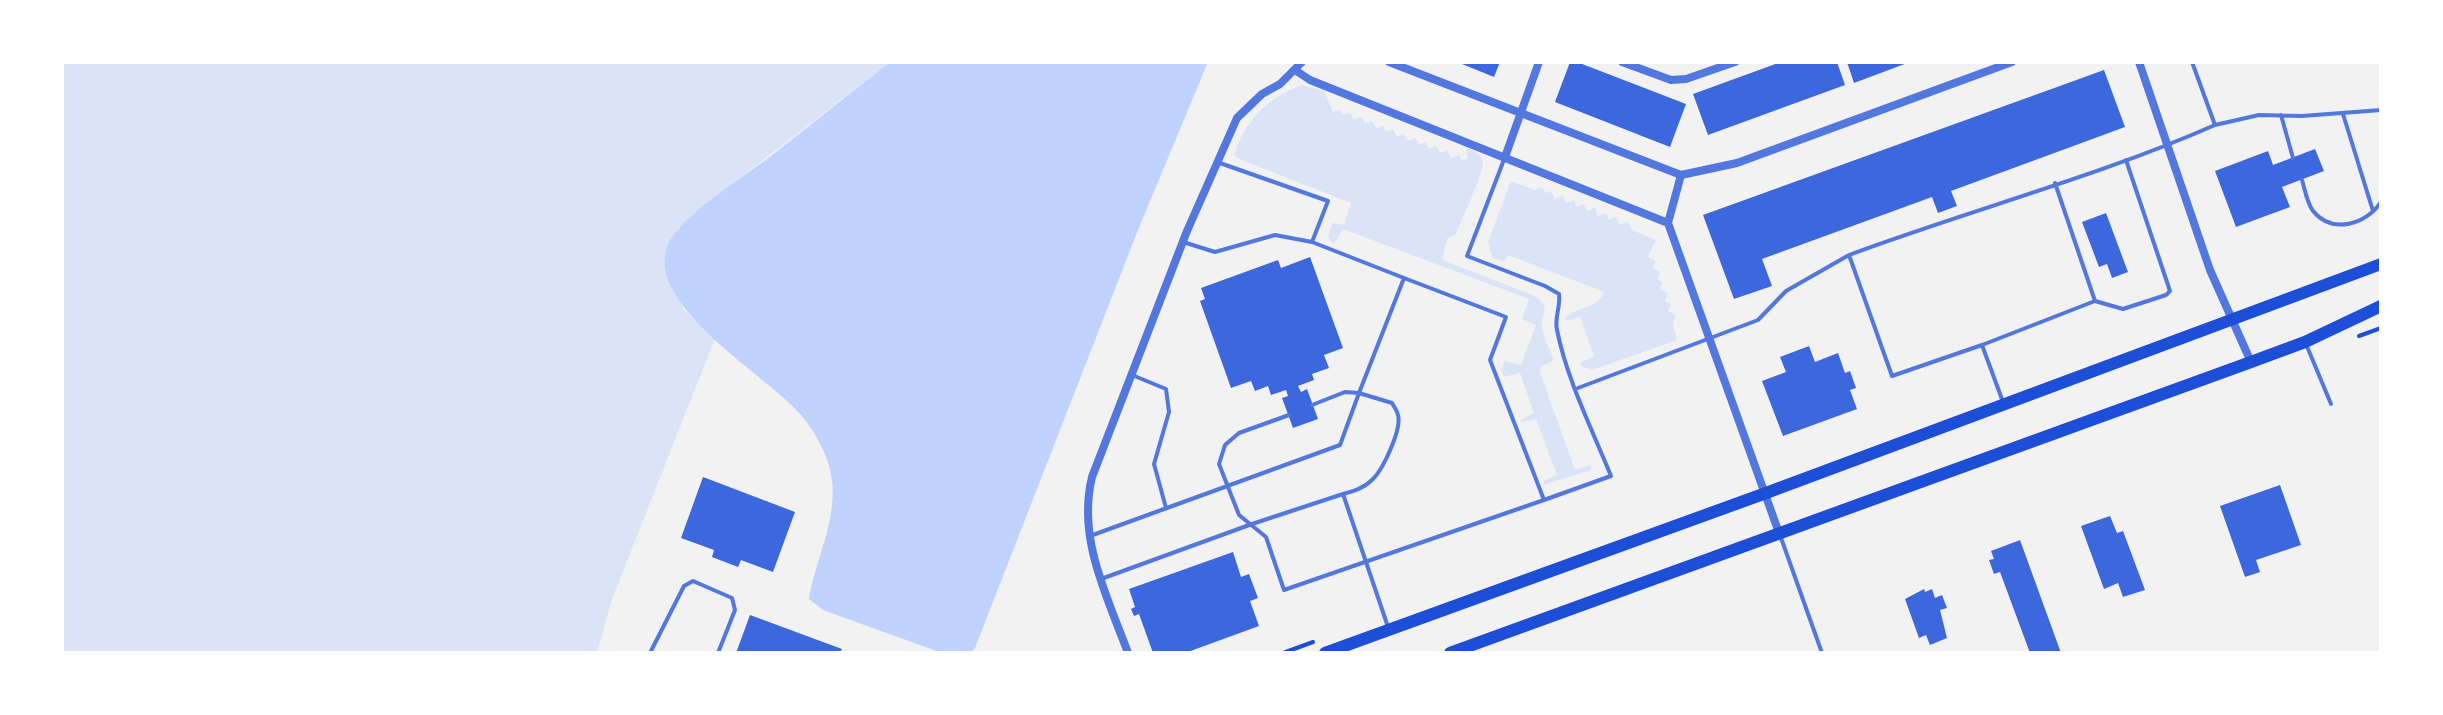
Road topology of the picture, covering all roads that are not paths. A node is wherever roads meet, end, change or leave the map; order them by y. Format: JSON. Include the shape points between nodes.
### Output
{"nodes":[{"id":1,"x":1302,"y":62,"type":"edge"},
{"id":2,"x":1389,"y":62,"type":"edge"},
{"id":3,"x":1539,"y":62,"type":"edge"},
{"id":4,"x":1622,"y":62,"type":"edge"},
{"id":5,"x":1735,"y":62,"type":"edge"},
{"id":6,"x":2012,"y":62,"type":"edge"},
{"id":7,"x":2139,"y":62,"type":"edge"},
{"id":8,"x":2192,"y":62,"type":"edge"},
{"id":9,"x":1295,"y":70,"type":"junction"},
{"id":10,"x":2381,"y":110,"type":"edge"},
{"id":11,"x":2343,"y":114,"type":"junction"},
{"id":12,"x":1522,"y":115,"type":"junction"},
{"id":13,"x":2281,"y":115,"type":"junction"},
{"id":14,"x":2215,"y":125,"type":"junction"},
{"id":15,"x":2167,"y":146,"type":"junction"},
{"id":16,"x":1505,"y":157,"type":"junction"},
{"id":17,"x":2293,"y":158,"type":"dead end"},
{"id":18,"x":2126,"y":160,"type":"junction"},
{"id":19,"x":1216,"y":161,"type":"junction"},
{"id":20,"x":1681,"y":175,"type":"junction"},
{"id":21,"x":2302,"y":180,"type":"dead end"},
{"id":22,"x":2055,"y":183,"type":"junction"},
{"id":23,"x":2381,"y":202,"type":"edge"},
{"id":24,"x":2374,"y":213,"type":"junction"},
{"id":25,"x":1668,"y":223,"type":"junction"},
{"id":26,"x":1183,"y":242,"type":"junction"},
{"id":27,"x":1312,"y":242,"type":"junction"},
{"id":28,"x":1849,"y":255,"type":"junction"},
{"id":29,"x":2381,"y":264,"type":"edge"},
{"id":30,"x":1404,"y":278,"type":"junction"},
{"id":31,"x":2095,"y":301,"type":"junction"},
{"id":32,"x":2381,"y":306,"type":"edge"},
{"id":33,"x":2232,"y":319,"type":"junction"},
{"id":34,"x":1710,"y":339,"type":"junction"},
{"id":35,"x":2305,"y":342,"type":"junction"},
{"id":36,"x":1982,"y":345,"type":"junction"},
{"id":37,"x":2251,"y":362,"type":"junction"},
{"id":38,"x":1130,"y":374,"type":"junction"},
{"id":39,"x":1577,"y":388,"type":"junction"},
{"id":40,"x":1359,"y":393,"type":"junction"},
{"id":41,"x":2331,"y":404,"type":"dead end"},
{"id":42,"x":1312,"y":405,"type":"dead end"},
{"id":43,"x":2004,"y":405,"type":"junction"},
{"id":44,"x":1289,"y":415,"type":"dead end"},
{"id":45,"x":1227,"y":486,"type":"junction"},
{"id":46,"x":1766,"y":493,"type":"junction"},
{"id":47,"x":1343,"y":494,"type":"junction"},
{"id":48,"x":1544,"y":500,"type":"junction"},
{"id":49,"x":1166,"y":508,"type":"junction"},
{"id":50,"x":1252,"y":524,"type":"junction"},
{"id":51,"x":1779,"y":533,"type":"junction"},
{"id":52,"x":1088,"y":537,"type":"junction"},
{"id":53,"x":1368,"y":562,"type":"junction"},
{"id":54,"x":1101,"y":579,"type":"junction"},
{"id":55,"x":1389,"y":629,"type":"junction"},
{"id":56,"x":650,"y":653,"type":"edge"},
{"id":57,"x":718,"y":653,"type":"edge"},
{"id":58,"x":1128,"y":653,"type":"edge"},
{"id":59,"x":1325,"y":653,"type":"edge"},
{"id":60,"x":1450,"y":653,"type":"edge"},
{"id":61,"x":1822,"y":653,"type":"edge"}],
"edges":[{"from":1,"to":9,"type":"street"},
{"from":2,"to":12,"type":"street"},
{"from":3,"to":12,"type":"street"},
{"from":4,"to":5,"type":"street","via":[[1671,80]]},
{"from":6,"to":20,"type":"street","via":[[1737,163]]},
{"from":7,"to":15,"type":"street"},
{"from":8,"to":14,"type":"lane"},
{"from":9,"to":16,"type":"street"},
{"from":9,"to":19,"type":"street","via":[[1237,118]]},
{"from":10,"to":11,"type":"lane"},
{"from":11,"to":13,"type":"lane"},
{"from":11,"to":24,"type":"lane"},
{"from":12,"to":16,"type":"street"},
{"from":12,"to":20,"type":"street"},
{"from":13,"to":14,"type":"lane"},
{"from":13,"to":17,"type":"lane"},
{"from":14,"to":15,"type":"lane"},
{"from":15,"to":18,"type":"lane"},
{"from":15,"to":33,"type":"street"},
{"from":16,"to":25,"type":"street"},
{"from":16,"to":39,"type":"lane","via":[[1467,256],[1559,294],[1556,326]]},
{"from":18,"to":22,"type":"lane"},
{"from":18,"to":31,"type":"lane","via":[[2170,291],[2123,309]]},
{"from":19,"to":26,"type":"street"},
{"from":19,"to":27,"type":"lane","via":[[1328,201]]},
{"from":20,"to":25,"type":"street"},
{"from":21,"to":24,"type":"lane","via":[[2311,208],[2331,223],[2358,222]]},
{"from":22,"to":28,"type":"lane"},
{"from":22,"to":31,"type":"lane"},
{"from":23,"to":24,"type":"lane"},
{"from":25,"to":34,"type":"street"},
{"from":26,"to":27,"type":"lane","via":[[1215,252],[1275,235]]},
{"from":26,"to":38,"type":"street"},
{"from":27,"to":30,"type":"lane"},
{"from":28,"to":34,"type":"lane","via":[[1786,291],[1758,320]]},
{"from":28,"to":36,"type":"lane","via":[[1892,376]]},
{"from":29,"to":33,"type":"main road"},
{"from":30,"to":40,"type":"lane"},
{"from":30,"to":48,"type":"lane","via":[[1506,317],[1490,360]]},
{"from":31,"to":36,"type":"lane"},
{"from":32,"to":35,"type":"main road"},
{"from":33,"to":37,"type":"street"},
{"from":33,"to":43,"type":"main road"},
{"from":34,"to":39,"type":"lane"},
{"from":34,"to":46,"type":"street"},
{"from":35,"to":37,"type":"main road"},
{"from":35,"to":41,"type":"lane"},
{"from":36,"to":43,"type":"lane"},
{"from":37,"to":51,"type":"main road"},
{"from":38,"to":49,"type":"lane","via":[[1166,389],[1169,412],[1154,464]]},
{"from":38,"to":52,"type":"street","via":[[1092,477]]},
{"from":39,"to":48,"type":"lane","via":[[1611,476]]},
{"from":40,"to":42,"type":"lane","via":[[1345,392]]},
{"from":40,"to":45,"type":"lane","via":[[1340,445]]},
{"from":40,"to":47,"type":"lane","via":[[1392,403],[1397,428],[1377,476]]},
{"from":43,"to":46,"type":"main road"},
{"from":44,"to":45,"type":"lane","via":[[1239,433],[1225,445],[1219,464]]},
{"from":45,"to":49,"type":"lane"},
{"from":45,"to":50,"type":"lane","via":[[1239,515]]},
{"from":46,"to":51,"type":"street"},
{"from":46,"to":55,"type":"main road"},
{"from":47,"to":50,"type":"lane"},
{"from":47,"to":53,"type":"lane"},
{"from":48,"to":53,"type":"lane"},
{"from":49,"to":52,"type":"lane"},
{"from":50,"to":53,"type":"lane","via":[[1266,537],[1284,590]]},
{"from":50,"to":54,"type":"lane"},
{"from":51,"to":60,"type":"main road"},
{"from":51,"to":61,"type":"lane"},
{"from":52,"to":54,"type":"street"},
{"from":53,"to":55,"type":"lane"},
{"from":54,"to":58,"type":"street"},
{"from":55,"to":59,"type":"main road"},
{"from":56,"to":57,"type":"lane","via":[[684,586],[693,581],[732,598],[735,610]]}]}
